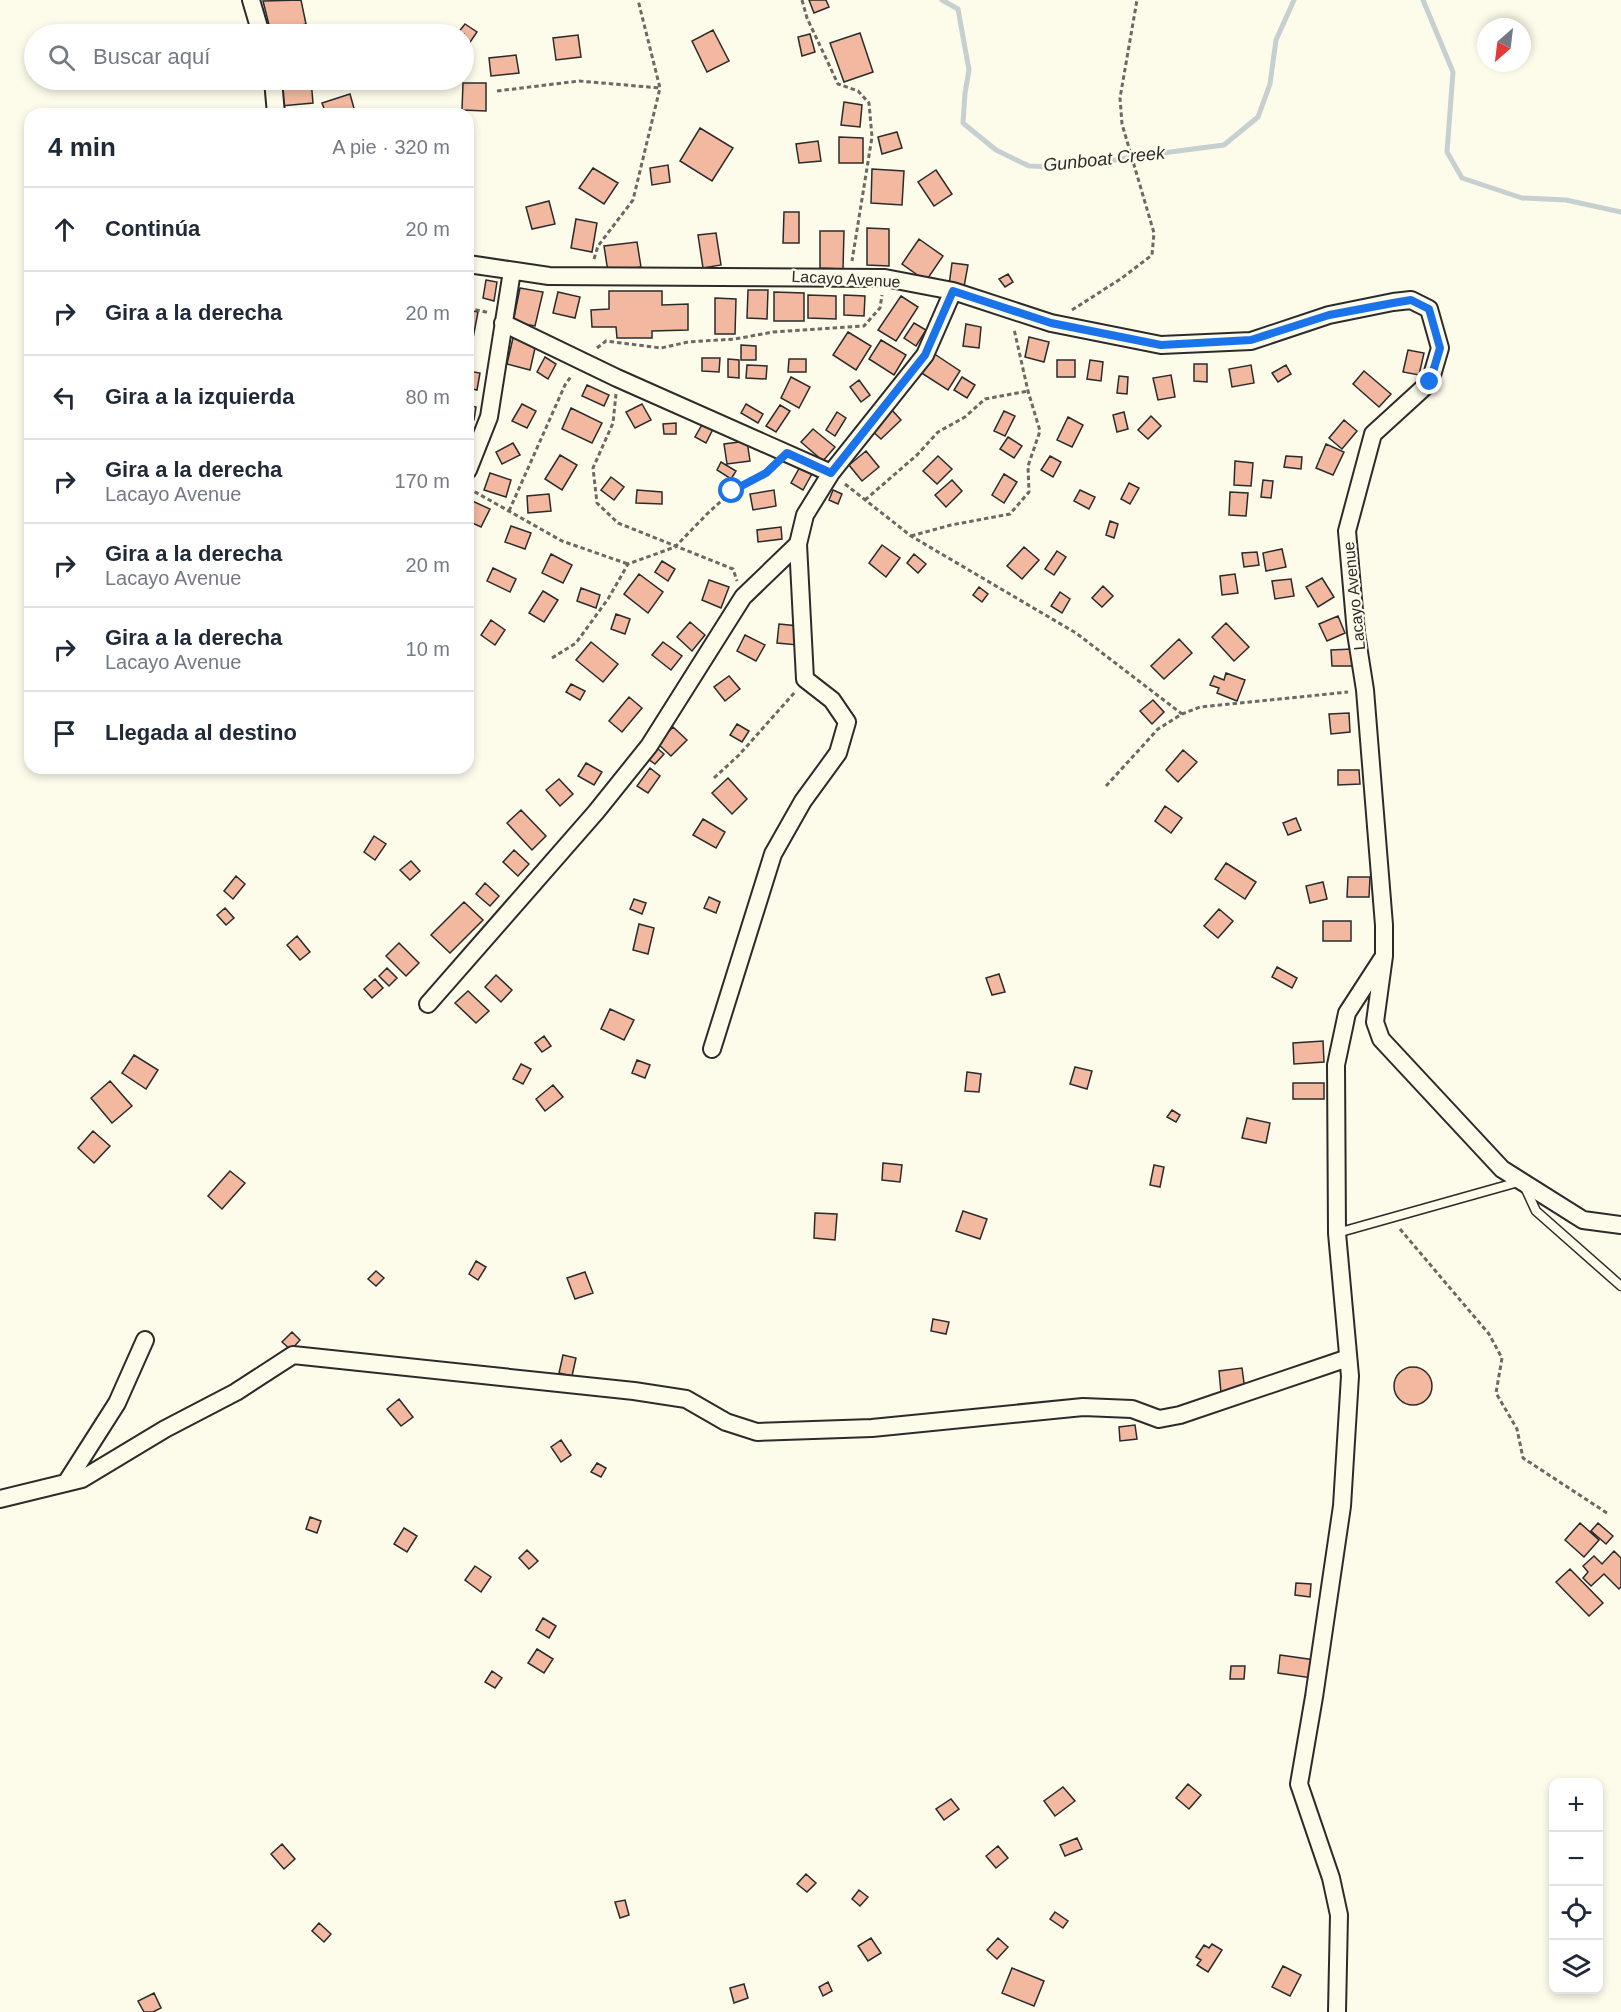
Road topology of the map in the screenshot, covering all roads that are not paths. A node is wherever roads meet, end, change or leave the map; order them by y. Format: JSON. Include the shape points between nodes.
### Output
{"nodes":[{"id":1,"x":251,"y":0,"type":"edge"},
{"id":2,"x":258,"y":24,"type":"edge"},
{"id":3,"x":274,"y":90,"type":"edge"},
{"id":4,"x":275,"y":108,"type":"edge"},
{"id":5,"x":474,"y":265,"type":"edge"},
{"id":6,"x":512,"y":271,"type":"junction"},
{"id":7,"x":953,"y":291,"type":"junction"},
{"id":8,"x":503,"y":324,"type":"junction"},
{"id":9,"x":474,"y":455,"type":"edge"},
{"id":10,"x":831,"y":473,"type":"junction"},
{"id":11,"x":798,"y":544,"type":"junction"},
{"id":12,"x":1384,"y":956,"type":"junction"},
{"id":13,"x":428,"y":1004,"type":"dead end"},
{"id":14,"x":712,"y":1049,"type":"dead end"},
{"id":15,"x":1521,"y":1181,"type":"junction"},
{"id":16,"x":1621,"y":1225,"type":"edge"},
{"id":17,"x":1337,"y":1233,"type":"junction"},
{"id":18,"x":1621,"y":1286,"type":"edge"},
{"id":19,"x":145,"y":1340,"type":"dead end"},
{"id":20,"x":1348,"y":1358,"type":"junction"},
{"id":21,"x":66,"y":1483,"type":"junction"},
{"id":22,"x":0,"y":1499,"type":"edge"},
{"id":23,"x":1337,"y":2012,"type":"edge"}],
"edges":[{"from":1,"to":2,"type":"street"},
{"from":3,"to":4,"type":"street"},
{"from":5,"to":6,"type":"street","name":"Lacayo Avenue"},
{"from":6,"to":7,"type":"street","name":"Lacayo Avenue","via":[[549,276],[885,278]]},
{"from":6,"to":8,"type":"street"},
{"from":7,"to":10,"type":"street","via":[[925,355]]},
{"from":7,"to":12,"type":"street","name":"Lacayo Avenue","via":[[1051,323],[1161,345],[1251,340],[1329,315],[1411,300],[1429,309],[1440,348],[1430,382],[1373,434],[1347,531],[1365,690]]},
{"from":8,"to":9,"type":"street","via":[[489,417]]},
{"from":8,"to":10,"type":"street"},
{"from":10,"to":11,"type":"street","via":[[805,515]]},
{"from":11,"to":13,"type":"street","via":[[743,597],[649,746],[596,812]]},
{"from":11,"to":14,"type":"street","via":[[805,679],[832,699],[847,722],[838,753],[802,801],[773,854]]},
{"from":12,"to":15,"type":"street","name":"Lacayo Avenue","via":[[1375,1022],[1381,1039],[1502,1169]]},
{"from":12,"to":17,"type":"street","via":[[1347,1013],[1336,1065]]},
{"from":15,"to":16,"type":"street","name":"Lacayo Avenue","via":[[1583,1220]]},
{"from":15,"to":17,"type":"lane"},
{"from":15,"to":18,"type":"lane","via":[[1536,1211]]},
{"from":17,"to":20,"type":"street"},
{"from":19,"to":21,"type":"street","via":[[117,1403]]},
{"from":20,"to":21,"type":"street","via":[[1158,1419],[1132,1409],[1083,1407],[872,1428],[757,1432],[726,1422],[686,1399],[293,1355],[236,1392],[82,1479]]},
{"from":20,"to":23,"type":"street","via":[[1342,1506],[1299,1784],[1332,1878],[1339,1915]]},
{"from":21,"to":22,"type":"street"}]}
